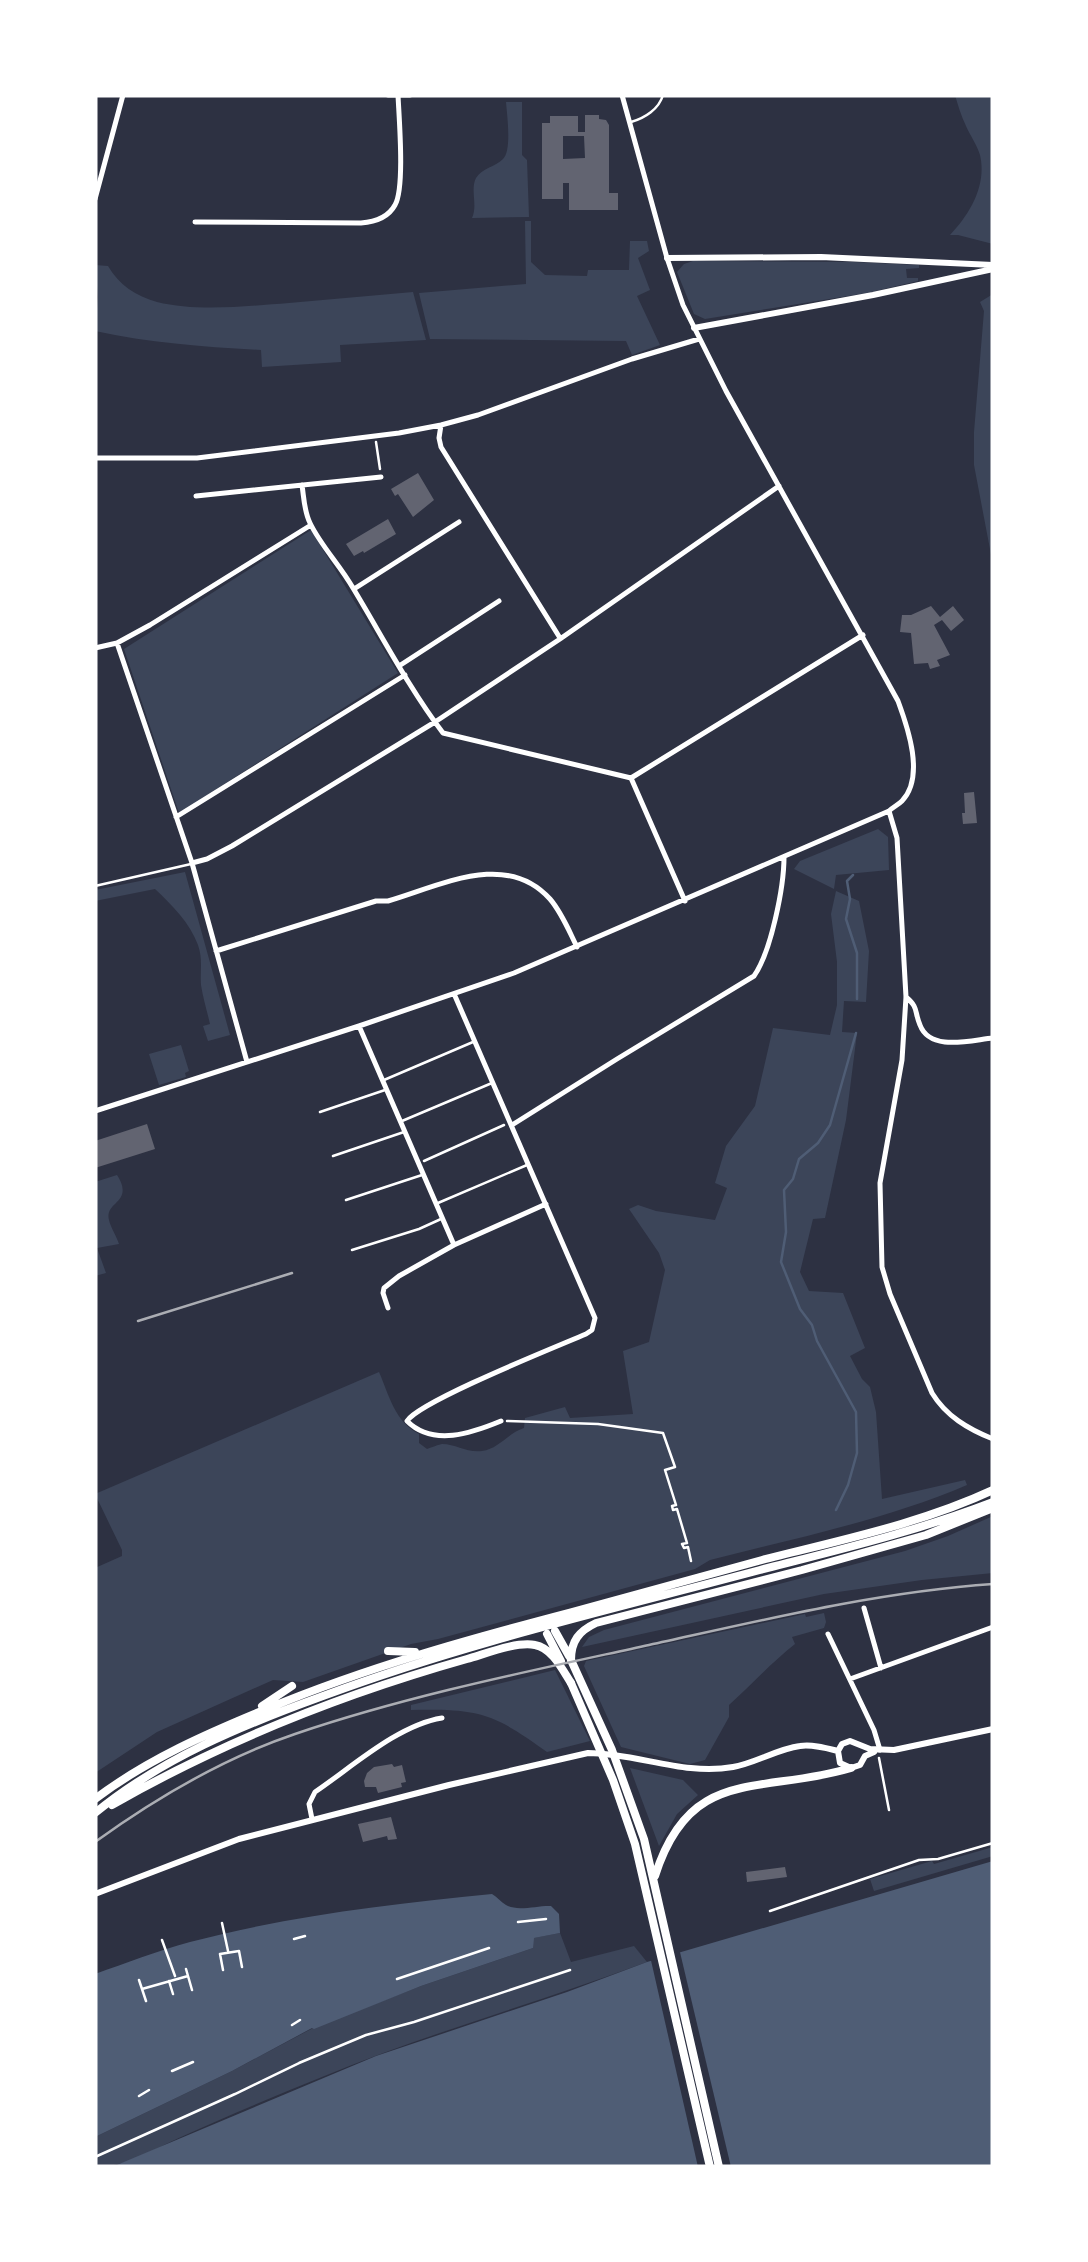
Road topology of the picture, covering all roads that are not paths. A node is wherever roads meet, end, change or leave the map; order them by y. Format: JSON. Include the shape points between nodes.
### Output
{"nodes":[{"id":1,"x":123,"y":95,"type":"edge"},
{"id":2,"x":388,"y":95,"type":"edge"},
{"id":3,"x":398,"y":95,"type":"edge"},
{"id":4,"x":410,"y":95,"type":"edge"},
{"id":5,"x":622,"y":95,"type":"edge"},
{"id":6,"x":662,"y":95,"type":"edge"},
{"id":7,"x":630,"y":123,"type":"junction"},
{"id":8,"x":95,"y":199,"type":"edge"},
{"id":9,"x":195,"y":222,"type":"dead end"},
{"id":10,"x":667,"y":258,"type":"junction"},
{"id":11,"x":993,"y":267,"type":"edge"},
{"id":12,"x":694,"y":328,"type":"junction"},
{"id":13,"x":699,"y":340,"type":"junction"},
{"id":14,"x":441,"y":426,"type":"junction"},
{"id":15,"x":95,"y":458,"type":"edge"},
{"id":16,"x":381,"y":477,"type":"road end"},
{"id":17,"x":302,"y":485,"type":"junction"},
{"id":18,"x":779,"y":486,"type":"junction"},
{"id":19,"x":196,"y":496,"type":"dead end"},
{"id":20,"x":460,"y":522,"type":"dead end"},
{"id":21,"x":311,"y":526,"type":"junction"},
{"id":22,"x":354,"y":589,"type":"junction"},
{"id":23,"x":499,"y":601,"type":"dead end"},
{"id":24,"x":862,"y":635,"type":"junction"},
{"id":25,"x":560,"y":639,"type":"junction"},
{"id":26,"x":117,"y":643,"type":"junction"},
{"id":27,"x":95,"y":648,"type":"edge"},
{"id":28,"x":400,"y":666,"type":"junction"},
{"id":29,"x":405,"y":675,"type":"junction"},
{"id":30,"x":435,"y":722,"type":"junction"},
{"id":31,"x":631,"y":778,"type":"junction"},
{"id":32,"x":889,"y":811,"type":"junction"},
{"id":33,"x":176,"y":817,"type":"junction"},
{"id":34,"x":784,"y":857,"type":"junction"},
{"id":35,"x":192,"y":863,"type":"junction"},
{"id":36,"x":95,"y":886,"type":"edge"},
{"id":37,"x":685,"y":901,"type":"junction"},
{"id":38,"x":577,"y":948,"type":"junction"},
{"id":39,"x":216,"y":951,"type":"junction"},
{"id":40,"x":455,"y":994,"type":"junction"},
{"id":41,"x":906,"y":997,"type":"junction"},
{"id":42,"x":360,"y":1026,"type":"junction"},
{"id":43,"x":993,"y":1038,"type":"edge"},
{"id":44,"x":475,"y":1041,"type":"junction"},
{"id":45,"x":247,"y":1062,"type":"junction"},
{"id":46,"x":383,"y":1080,"type":"junction"},
{"id":47,"x":493,"y":1083,"type":"junction"},
{"id":48,"x":387,"y":1089,"type":"junction"},
{"id":49,"x":95,"y":1111,"type":"edge"},
{"id":50,"x":320,"y":1112,"type":"dead end"},
{"id":51,"x":401,"y":1122,"type":"junction"},
{"id":52,"x":508,"y":1125,"type":"junction"},
{"id":53,"x":405,"y":1131,"type":"junction"},
{"id":54,"x":333,"y":1156,"type":"dead end"},
{"id":55,"x":529,"y":1164,"type":"junction"},
{"id":56,"x":423,"y":1174,"type":"junction"},
{"id":57,"x":346,"y":1200,"type":"dead end"},
{"id":58,"x":436,"y":1204,"type":"junction"},
{"id":59,"x":546,"y":1204,"type":"junction"},
{"id":60,"x":442,"y":1218,"type":"junction"},
{"id":61,"x":454,"y":1245,"type":"junction"},
{"id":62,"x":352,"y":1250,"type":"dead end"},
{"id":63,"x":388,"y":1308,"type":"dead end"},
{"id":64,"x":500,"y":1421,"type":"road end"},
{"id":65,"x":993,"y":1438,"type":"edge"},
{"id":66,"x":993,"y":1490,"type":"edge"},
{"id":67,"x":993,"y":1505,"type":"edge"},
{"id":68,"x":864,"y":1608,"type":"dead end"},
{"id":69,"x":993,"y":1628,"type":"edge"},
{"id":70,"x":551,"y":1632,"type":"dead end"},
{"id":71,"x":828,"y":1634,"type":"dead end"},
{"id":72,"x":388,"y":1651,"type":"dead end"},
{"id":73,"x":561,"y":1651,"type":"junction"},
{"id":74,"x":425,"y":1652,"type":"junction"},
{"id":75,"x":881,"y":1668,"type":"junction"},
{"id":76,"x":850,"y":1679,"type":"junction"},
{"id":77,"x":292,"y":1686,"type":"dead end"},
{"id":78,"x":442,"y":1718,"type":"dead end"},
{"id":79,"x":241,"y":1719,"type":"junction"},
{"id":80,"x":993,"y":1729,"type":"edge"},
{"id":81,"x":862,"y":1746,"type":"junction"},
{"id":82,"x":838,"y":1751,"type":"junction"},
{"id":83,"x":880,"y":1752,"type":"junction"},
{"id":84,"x":865,"y":1756,"type":"junction"},
{"id":85,"x":851,"y":1768,"type":"junction"},
{"id":86,"x":95,"y":1798,"type":"edge"},
{"id":87,"x":95,"y":1814,"type":"edge"},
{"id":88,"x":312,"y":1819,"type":"junction"},
{"id":89,"x":654,"y":1881,"type":"junction"},
{"id":90,"x":95,"y":1894,"type":"edge"},
{"id":91,"x":656,"y":1915,"type":"junction"},
{"id":92,"x":710,"y":2167,"type":"edge"},
{"id":93,"x":719,"y":2167,"type":"edge"}],
"edges":[{"from":1,"to":8,"type":"street"},
{"from":2,"to":3,"type":"street"},
{"from":3,"to":4,"type":"street"},
{"from":3,"to":9,"type":"street","via":[[400,190],[387,214],[362,223]]},
{"from":5,"to":7,"type":"street"},
{"from":6,"to":7,"type":"lane"},
{"from":7,"to":10,"type":"street"},
{"from":10,"to":11,"type":"street","via":[[867,258]]},
{"from":10,"to":12,"type":"street"},
{"from":11,"to":12,"type":"street"},
{"from":12,"to":13,"type":"street"},
{"from":13,"to":14,"type":"street"},
{"from":13,"to":18,"type":"street"},
{"from":14,"to":15,"type":"street","via":[[188,458]]},
{"from":14,"to":25,"type":"street","via":[[441,448]]},
{"from":16,"to":17,"type":"street"},
{"from":17,"to":19,"type":"street"},
{"from":17,"to":21,"type":"street"},
{"from":18,"to":24,"type":"street"},
{"from":18,"to":25,"type":"street"},
{"from":20,"to":22,"type":"street"},
{"from":21,"to":22,"type":"street"},
{"from":21,"to":26,"type":"street"},
{"from":22,"to":28,"type":"street"},
{"from":23,"to":28,"type":"street"},
{"from":24,"to":31,"type":"street"},
{"from":24,"to":32,"type":"street","via":[[898,701],[911,750],[908,791]]},
{"from":25,"to":30,"type":"street"},
{"from":26,"to":27,"type":"street"},
{"from":26,"to":33,"type":"street"},
{"from":28,"to":29,"type":"street"},
{"from":29,"to":30,"type":"street"},
{"from":29,"to":33,"type":"street"},
{"from":30,"to":31,"type":"street","via":[[443,733]]},
{"from":30,"to":35,"type":"street","via":[[232,846]]},
{"from":31,"to":37,"type":"street"},
{"from":32,"to":34,"type":"street"},
{"from":32,"to":41,"type":"street","via":[[897,838]]},
{"from":33,"to":35,"type":"street"},
{"from":34,"to":37,"type":"street"},
{"from":34,"to":52,"type":"street","via":[[764,957],[754,976]]},
{"from":35,"to":36,"type":"lane"},
{"from":35,"to":39,"type":"street"},
{"from":37,"to":38,"type":"street"},
{"from":38,"to":39,"type":"street","via":[[541,890],[496,872]]},
{"from":38,"to":40,"type":"street"},
{"from":39,"to":45,"type":"street"},
{"from":40,"to":42,"type":"street"},
{"from":40,"to":44,"type":"street"},
{"from":41,"to":43,"type":"street","via":[[936,1041]]},
{"from":41,"to":65,"type":"street","via":[[880,1183],[882,1267],[940,1407]]},
{"from":42,"to":45,"type":"street"},
{"from":42,"to":46,"type":"street"},
{"from":44,"to":46,"type":"lane"},
{"from":44,"to":47,"type":"street"},
{"from":45,"to":49,"type":"street"},
{"from":46,"to":48,"type":"street"},
{"from":47,"to":51,"type":"lane"},
{"from":47,"to":52,"type":"street"},
{"from":48,"to":50,"type":"lane"},
{"from":48,"to":51,"type":"street"},
{"from":51,"to":53,"type":"street"},
{"from":52,"to":55,"type":"street"},
{"from":53,"to":54,"type":"lane"},
{"from":53,"to":56,"type":"street"},
{"from":55,"to":58,"type":"lane"},
{"from":55,"to":59,"type":"street"},
{"from":56,"to":57,"type":"lane"},
{"from":56,"to":58,"type":"street"},
{"from":58,"to":60,"type":"street"},
{"from":59,"to":61,"type":"street"},
{"from":59,"to":64,"type":"street","via":[[596,1318],[592,1330],[407,1421],[445,1436]]},
{"from":60,"to":61,"type":"street"},
{"from":60,"to":62,"type":"lane"},
{"from":61,"to":63,"type":"street","via":[[384,1288]]},
{"from":66,"to":74,"type":"main road","via":[[876,1531]]},
{"from":67,"to":73,"type":"main road","via":[[908,1540],[604,1621]]},
{"from":67,"to":87,"type":"main road","via":[[387,1673],[200,1746]]},
{"from":68,"to":75,"type":"street"},
{"from":69,"to":75,"type":"street"},
{"from":70,"to":73,"type":"main road"},
{"from":71,"to":76,"type":"street"},
{"from":72,"to":74,"type":"main road"},
{"from":73,"to":87,"type":"main road","via":[[519,1645],[343,1698],[215,1750]]},
{"from":73,"to":89,"type":"main road","via":[[612,1750]]},
{"from":73,"to":91,"type":"main road","via":[[613,1780]]},
{"from":74,"to":79,"type":"main road"},
{"from":75,"to":76,"type":"street"},
{"from":76,"to":83,"type":"street"},
{"from":77,"to":79,"type":"main road"},
{"from":78,"to":88,"type":"street","via":[[403,1732],[315,1792],[308,1804]]},
{"from":79,"to":86,"type":"main road","via":[[155,1759]]},
{"from":80,"to":83,"type":"street"},
{"from":81,"to":82,"type":"street","via":[[850,1741]]},
{"from":81,"to":83,"type":"street"},
{"from":81,"to":84,"type":"street"},
{"from":82,"to":85,"type":"street","via":[[840,1763]]},
{"from":82,"to":88,"type":"street","via":[[800,1746],[706,1770],[588,1753]]},
{"from":83,"to":84,"type":"street"},
{"from":84,"to":85,"type":"street"},
{"from":85,"to":89,"type":"main road","via":[[702,1803],[671,1836]]},
{"from":88,"to":90,"type":"street","via":[[222,1844]]},
{"from":89,"to":91,"type":"main road"},
{"from":91,"to":92,"type":"main road"},
{"from":91,"to":93,"type":"main road"}]}
